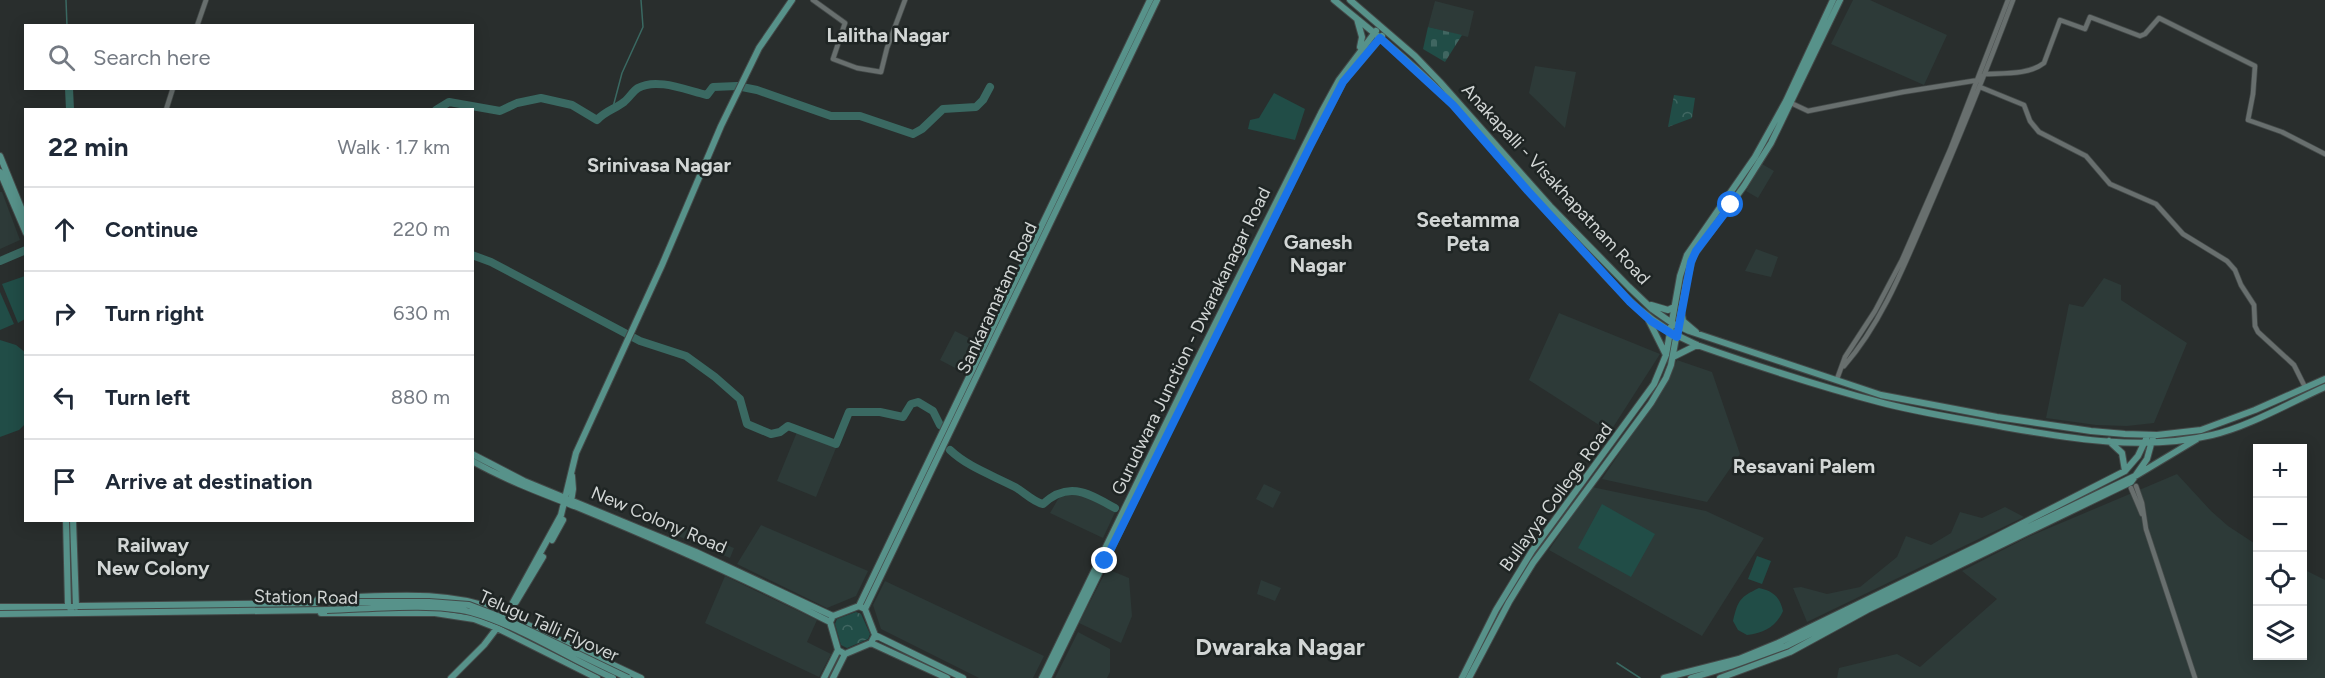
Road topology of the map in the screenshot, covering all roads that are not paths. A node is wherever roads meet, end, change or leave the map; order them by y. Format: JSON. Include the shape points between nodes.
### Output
{"nodes":[{"id":1,"x":206,"y":0,"type":"edge"},
{"id":2,"x":792,"y":0,"type":"edge"},
{"id":3,"x":813,"y":0,"type":"edge"},
{"id":4,"x":904,"y":0,"type":"edge"},
{"id":5,"x":1150,"y":0,"type":"edge"},
{"id":6,"x":1157,"y":0,"type":"edge"},
{"id":7,"x":1334,"y":0,"type":"edge"},
{"id":8,"x":1350,"y":0,"type":"edge"},
{"id":9,"x":1833,"y":0,"type":"edge"},
{"id":10,"x":1840,"y":0,"type":"edge"},
{"id":11,"x":2010,"y":0,"type":"edge"},
{"id":12,"x":1357,"y":19,"type":"junction"},
{"id":13,"x":198,"y":24,"type":"edge"},
{"id":14,"x":1380,"y":26,"type":"junction"},
{"id":15,"x":1386,"y":31,"type":"junction"},
{"id":16,"x":1374,"y":33,"type":"junction"},
{"id":17,"x":1380,"y":38,"type":"junction"},
{"id":18,"x":1358,"y":54,"type":"junction"},
{"id":19,"x":1985,"y":74,"type":"junction"},
{"id":20,"x":1978,"y":80,"type":"junction"},
{"id":21,"x":1980,"y":87,"type":"junction"},
{"id":22,"x":172,"y":90,"type":"edge"},
{"id":23,"x":1791,"y":103,"type":"junction"},
{"id":24,"x":167,"y":108,"type":"edge"},
{"id":25,"x":2325,"y":154,"type":"edge"},
{"id":26,"x":0,"y":156,"type":"edge"},
{"id":27,"x":0,"y":172,"type":"edge"},
{"id":28,"x":24,"y":215,"type":"edge"},
{"id":29,"x":24,"y":231,"type":"edge"},
{"id":30,"x":1647,"y":304,"type":"junction"},
{"id":31,"x":1674,"y":307,"type":"junction"},
{"id":32,"x":1681,"y":312,"type":"junction"},
{"id":33,"x":1647,"y":317,"type":"junction"},
{"id":34,"x":1675,"y":325,"type":"junction"},
{"id":35,"x":1674,"y":335,"type":"junction"},
{"id":36,"x":1704,"y":337,"type":"junction"},
{"id":37,"x":1697,"y":345,"type":"junction"},
{"id":38,"x":1670,"y":356,"type":"junction"},
{"id":39,"x":1842,"y":368,"type":"junction"},
{"id":40,"x":1837,"y":379,"type":"junction"},
{"id":41,"x":2325,"y":379,"type":"edge"},
{"id":42,"x":2305,"y":387,"type":"junction"},
{"id":43,"x":2325,"y":387,"type":"edge"},
{"id":44,"x":2200,"y":437,"type":"junction"},
{"id":45,"x":2149,"y":438,"type":"junction"},
{"id":46,"x":2108,"y":441,"type":"junction"},
{"id":47,"x":474,"y":455,"type":"edge"},
{"id":48,"x":474,"y":462,"type":"edge"},
{"id":49,"x":2125,"y":471,"type":"junction"},
{"id":50,"x":2137,"y":475,"type":"junction"},
{"id":51,"x":2134,"y":487,"type":"dead end"},
{"id":52,"x":568,"y":501,"type":"junction"},
{"id":53,"x":66,"y":522,"type":"edge"},
{"id":54,"x":73,"y":522,"type":"edge"},
{"id":55,"x":314,"y":603,"type":"junction"},
{"id":56,"x":69,"y":606,"type":"junction"},
{"id":57,"x":76,"y":606,"type":"junction"},
{"id":58,"x":327,"y":606,"type":"junction"},
{"id":59,"x":0,"y":607,"type":"edge"},
{"id":60,"x":862,"y":608,"type":"junction"},
{"id":61,"x":315,"y":610,"type":"junction"},
{"id":62,"x":0,"y":614,"type":"edge"},
{"id":63,"x":73,"y":614,"type":"junction"},
{"id":64,"x":506,"y":615,"type":"junction"},
{"id":65,"x":831,"y":619,"type":"junction"},
{"id":66,"x":497,"y":628,"type":"junction"},
{"id":67,"x":874,"y":635,"type":"junction"},
{"id":68,"x":871,"y":643,"type":"junction"},
{"id":69,"x":838,"y":650,"type":"junction"},
{"id":70,"x":845,"y":654,"type":"junction"},
{"id":71,"x":1731,"y":667,"type":"junction"},
{"id":72,"x":451,"y":678,"type":"edge"},
{"id":73,"x":597,"y":678,"type":"edge"},
{"id":74,"x":613,"y":678,"type":"edge"},
{"id":75,"x":628,"y":678,"type":"edge"},
{"id":76,"x":641,"y":678,"type":"edge"},
{"id":77,"x":824,"y":678,"type":"edge"},
{"id":78,"x":832,"y":678,"type":"edge"},
{"id":79,"x":947,"y":678,"type":"edge"},
{"id":80,"x":963,"y":678,"type":"edge"},
{"id":81,"x":1042,"y":678,"type":"edge"},
{"id":82,"x":1048,"y":678,"type":"edge"},
{"id":83,"x":1462,"y":678,"type":"edge"},
{"id":84,"x":1468,"y":678,"type":"edge"},
{"id":85,"x":1664,"y":678,"type":"edge"},
{"id":86,"x":1691,"y":678,"type":"edge"},
{"id":87,"x":1720,"y":678,"type":"edge"},
{"id":88,"x":2195,"y":678,"type":"edge"}],
"edges":[{"from":1,"to":13,"type":"street"},
{"from":2,"to":52,"type":"main road","via":[[764,39],[738,92],[627,338],[576,453]]},
{"from":3,"to":4,"type":"street","via":[[845,23],[833,58],[881,72]]},
{"from":5,"to":60,"type":"main road","name":"Sankaramatam Road"},
{"from":6,"to":60,"type":"main road","name":"Sankaramatam Road"},
{"from":7,"to":12,"type":"main road","name":"Anakapalli - Visakhapatnam Road"},
{"from":8,"to":14,"type":"main road","name":"Anakapalli - Visakhapatnam Road"},
{"from":9,"to":31,"type":"main road","via":[[1755,158],[1687,255]]},
{"from":10,"to":23,"type":"main road"},
{"from":11,"to":19,"type":"street"},
{"from":11,"to":20,"type":"street"},
{"from":12,"to":16,"type":"main road","name":"Anakapalli - Visakhapatnam Road"},
{"from":12,"to":18,"type":"main road","via":[[1362,37]]},
{"from":14,"to":15,"type":"main road","name":"Anakapalli - Visakhapatnam Road"},
{"from":14,"to":16,"type":"main road","name":"Gurudwara Junction - Dwarakanagar Road"},
{"from":15,"to":17,"type":"main road","name":"Gurudwara Junction - Dwarakanagar Road"},
{"from":15,"to":30,"type":"main road","name":"Anakapalli - Visakhapatnam Road","via":[[1440,82],[1550,206]]},
{"from":16,"to":17,"type":"main road","name":"Anakapalli - Visakhapatnam Road"},
{"from":16,"to":18,"type":"main road","name":"Gurudwara Junction - Dwarakanagar Road"},
{"from":17,"to":33,"type":"main road","name":"Anakapalli - Visakhapatnam Road","via":[[1453,105],[1551,217]]},
{"from":17,"to":82,"type":"main road","name":"Gurudwara Junction - Dwarakanagar Road","via":[[1343,82]]},
{"from":18,"to":81,"type":"main road","name":"Gurudwara Junction - Dwarakanagar Road","via":[[1339,80],[1305,143]]},
{"from":19,"to":20,"type":"street"},
{"from":19,"to":21,"type":"street"},
{"from":19,"to":25,"type":"street","via":[[2042,65],[2060,20],[2085,29],[2090,17],[2140,36],[2156,19],[2162,19],[2255,66],[2248,120]]},
{"from":20,"to":23,"type":"street","via":[[1808,111]]},
{"from":20,"to":39,"type":"street","via":[[1902,260]]},
{"from":21,"to":39,"type":"street","via":[[1911,251],[1879,316]]},
{"from":21,"to":42,"type":"street","via":[[2024,105],[2039,132],[2086,156],[2110,184],[2156,204],[2183,234],[2227,261],[2254,305],[2258,332],[2294,365]]},
{"from":22,"to":24,"type":"street"},
{"from":23,"to":32,"type":"main road","via":[[1744,186],[1693,256]]},
{"from":26,"to":28,"type":"main road"},
{"from":27,"to":29,"type":"main road"},
{"from":30,"to":31,"type":"main road","via":[[1668,310]]},
{"from":30,"to":34,"type":"main road","name":"Anakapalli - Visakhapatnam Road"},
{"from":31,"to":34,"type":"main road"},
{"from":32,"to":34,"type":"main road"},
{"from":32,"to":36,"type":"main road","via":[[1683,321]]},
{"from":33,"to":35,"type":"main road","name":"Anakapalli - Visakhapatnam Road"},
{"from":33,"to":38,"type":"main road"},
{"from":34,"to":35,"type":"main road","name":"Bullayya College Road"},
{"from":34,"to":36,"type":"main road","name":"Anakapalli - Visakhapatnam Road"},
{"from":35,"to":37,"type":"main road","name":"Anakapalli - Visakhapatnam Road"},
{"from":35,"to":38,"type":"main road","name":"Bullayya College Road"},
{"from":36,"to":40,"type":"main road","name":"Anakapalli - Visakhapatnam Road"},
{"from":37,"to":38,"type":"main road"},
{"from":37,"to":46,"type":"main road","name":"Anakapalli - Visakhapatnam Road","via":[[1880,402],[2029,431]]},
{"from":38,"to":83,"type":"main road","name":"Bullayya College Road","via":[[1649,394],[1514,579]]},
{"from":38,"to":84,"type":"main road","name":"Bullayya College Road","via":[[1668,374],[1655,397],[1523,577]]},
{"from":39,"to":40,"type":"street"},
{"from":40,"to":45,"type":"main road","name":"Anakapalli - Visakhapatnam Road","via":[[1881,395],[1983,415]]},
{"from":41,"to":42,"type":"main road"},
{"from":42,"to":45,"type":"main road","via":[[2201,429]]},
{"from":43,"to":44,"type":"main road","via":[[2251,421]]},
{"from":44,"to":45,"type":"main road"},
{"from":44,"to":50,"type":"main road"},
{"from":45,"to":46,"type":"main road","name":"Anakapalli - Visakhapatnam Road"},
{"from":45,"to":49,"type":"main road"},
{"from":45,"to":50,"type":"main road","via":[[2147,459]]},
{"from":46,"to":49,"type":"main road","via":[[2122,453]]},
{"from":47,"to":52,"type":"main road","name":"New Colony Road"},
{"from":48,"to":52,"type":"main road","name":"New Colony Road","via":[[519,485]]},
{"from":49,"to":71,"type":"main road"},
{"from":50,"to":71,"type":"main road","via":[[1786,646]]},
{"from":51,"to":88,"type":"street"},
{"from":52,"to":64,"type":"main road"},
{"from":52,"to":65,"type":"main road","name":"New Colony Road"},
{"from":53,"to":56,"type":"main road"},
{"from":54,"to":57,"type":"main road"},
{"from":55,"to":57,"type":"main road","name":"Station Road"},
{"from":55,"to":58,"type":"main road","name":"Telugu Talli Flyover"},
{"from":55,"to":64,"type":"main road","via":[[319,598],[447,598],[470,601]]},
{"from":56,"to":57,"type":"main road","name":"Station Road"},
{"from":56,"to":59,"type":"main road","name":"Station Road"},
{"from":56,"to":63,"type":"main road"},
{"from":57,"to":63,"type":"main road"},
{"from":58,"to":61,"type":"main road","name":"Telugu Talli Flyover"},
{"from":58,"to":74,"type":"main road","name":"Telugu Talli Flyover","bridge":true,"via":[[469,612],[509,627]]},
{"from":58,"to":75,"type":"main road","name":"Telugu Talli Flyover","bridge":true,"via":[[429,602],[469,605]]},
{"from":60,"to":65,"type":"main road"},
{"from":60,"to":67,"type":"main road"},
{"from":61,"to":63,"type":"main road","name":"Station Road"},
{"from":61,"to":66,"type":"main road","name":"Station Road","via":[[323,614],[435,613]]},
{"from":62,"to":63,"type":"main road","name":"Station Road"},
{"from":64,"to":66,"type":"street"},
{"from":64,"to":76,"type":"main road"},
{"from":65,"to":69,"type":"main road"},
{"from":66,"to":72,"type":"main road"},
{"from":66,"to":73,"type":"main road","name":"Station Road"},
{"from":67,"to":68,"type":"main road"},
{"from":67,"to":80,"type":"main road"},
{"from":68,"to":70,"type":"main road"},
{"from":68,"to":79,"type":"main road"},
{"from":69,"to":70,"type":"main road"},
{"from":69,"to":77,"type":"main road"},
{"from":70,"to":78,"type":"main road"},
{"from":71,"to":85,"type":"main road"},
{"from":71,"to":86,"type":"main road"},
{"from":71,"to":87,"type":"main road"}]}
